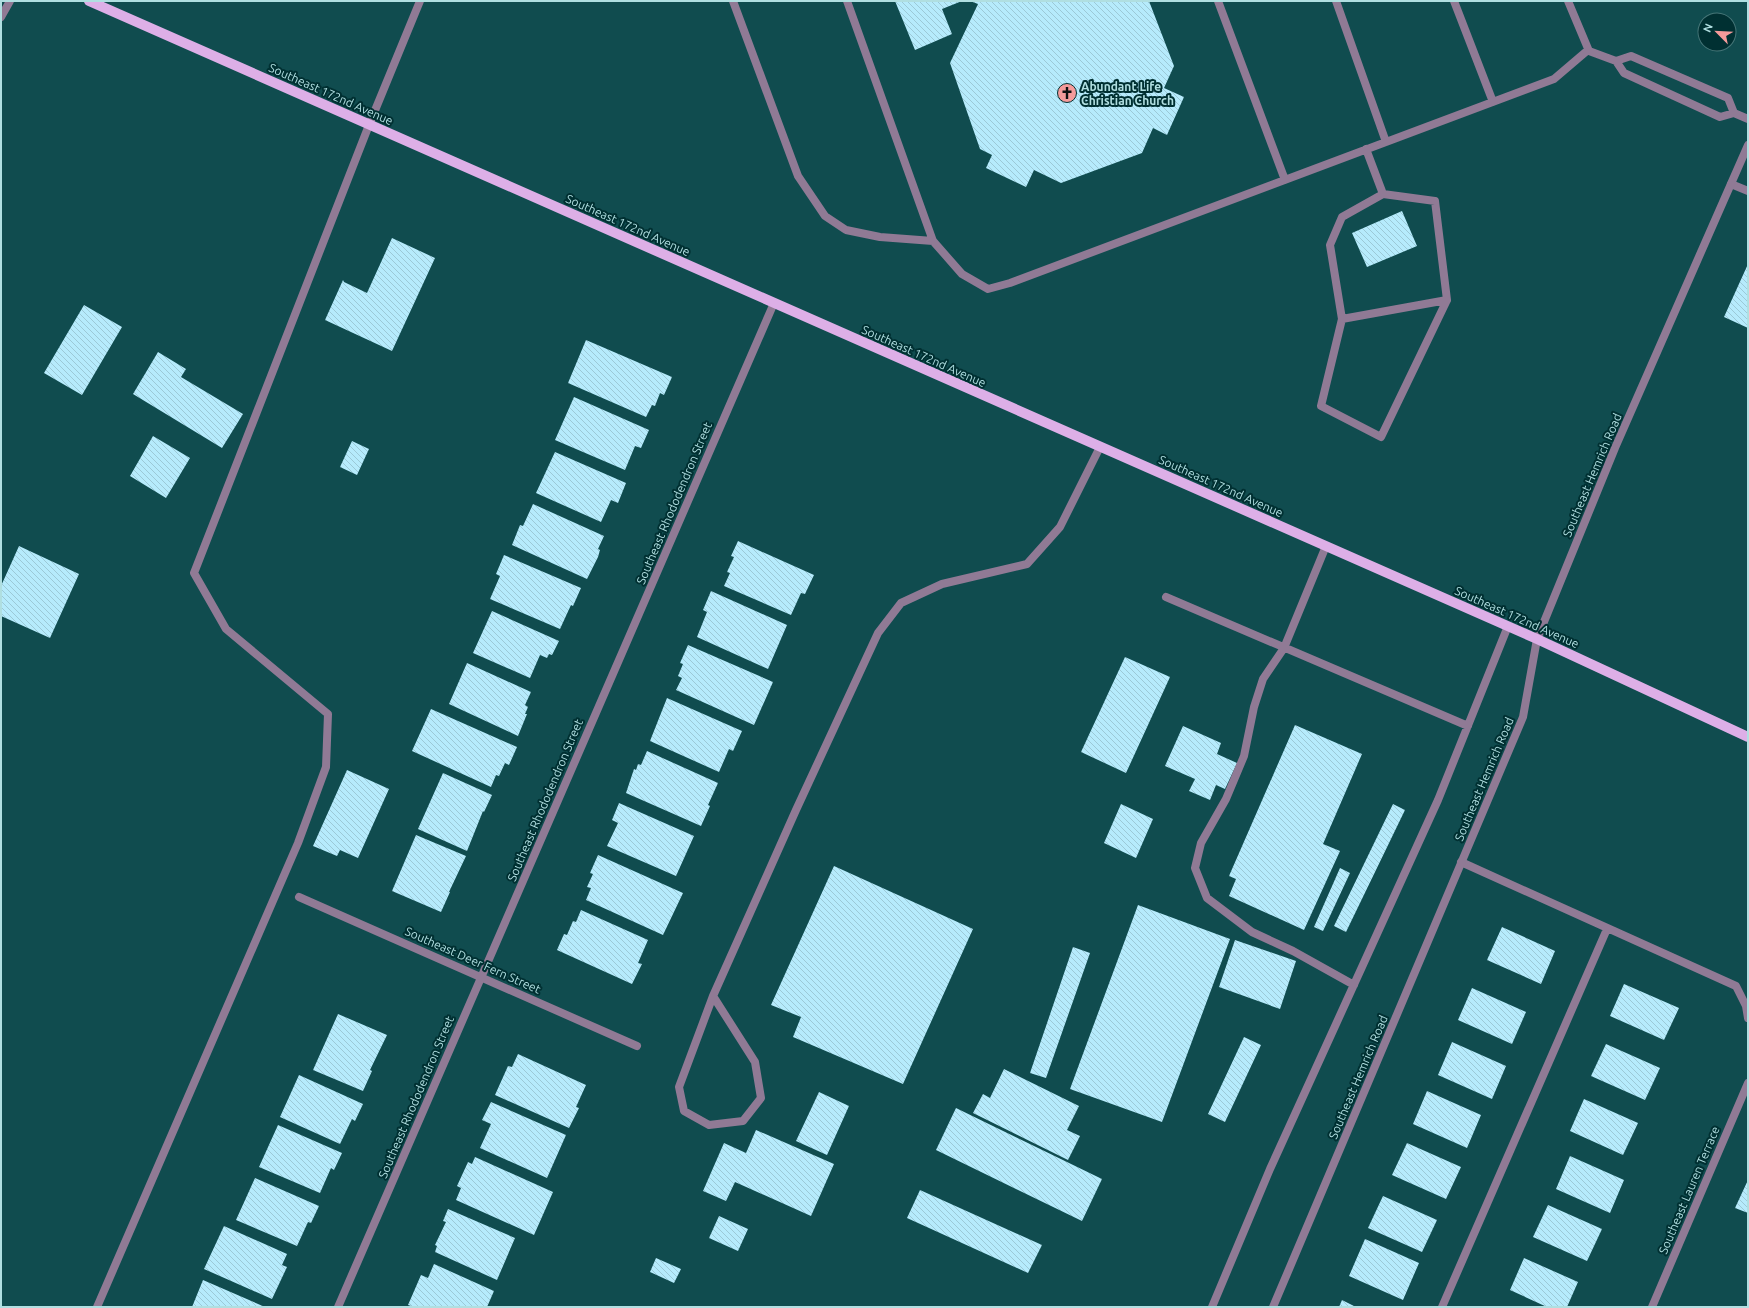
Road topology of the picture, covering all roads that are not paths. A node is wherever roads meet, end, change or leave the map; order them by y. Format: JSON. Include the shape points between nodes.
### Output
{"nodes":[{"id":1,"x":10,"y":1,"type":"edge"},
{"id":2,"x":89,"y":1,"type":"edge"},
{"id":3,"x":420,"y":1,"type":"edge"},
{"id":4,"x":733,"y":1,"type":"edge"},
{"id":5,"x":847,"y":1,"type":"edge"},
{"id":6,"x":1218,"y":1,"type":"edge"},
{"id":7,"x":1336,"y":1,"type":"edge"},
{"id":8,"x":1454,"y":1,"type":"edge"},
{"id":9,"x":1568,"y":1,"type":"edge"},
{"id":10,"x":99,"y":3,"type":"edge"},
{"id":11,"x":1,"y":17,"type":"edge"},
{"id":12,"x":1588,"y":50,"type":"junction"},
{"id":13,"x":1616,"y":62,"type":"junction"},
{"id":14,"x":1493,"y":102,"type":"junction"},
{"id":15,"x":1734,"y":113,"type":"junction"},
{"id":16,"x":1748,"y":119,"type":"edge"},
{"id":17,"x":369,"y":125,"type":"junction"},
{"id":18,"x":1386,"y":142,"type":"junction"},
{"id":19,"x":1748,"y":145,"type":"edge"},
{"id":20,"x":1366,"y":150,"type":"junction"},
{"id":21,"x":1285,"y":180,"type":"junction"},
{"id":22,"x":1731,"y":184,"type":"junction"},
{"id":23,"x":1748,"y":191,"type":"edge"},
{"id":24,"x":1383,"y":194,"type":"junction"},
{"id":25,"x":933,"y":240,"type":"junction"},
{"id":26,"x":1448,"y":300,"type":"junction"},
{"id":27,"x":774,"y":303,"type":"junction"},
{"id":28,"x":1342,"y":319,"type":"junction"},
{"id":29,"x":1100,"y":447,"type":"junction"},
{"id":30,"x":1326,"y":546,"type":"junction"},
{"id":31,"x":1166,"y":597,"type":"dead end"},
{"id":32,"x":1508,"y":626,"type":"junction"},
{"id":33,"x":1537,"y":639,"type":"junction"},
{"id":34,"x":1284,"y":648,"type":"junction"},
{"id":35,"x":1468,"y":726,"type":"junction"},
{"id":36,"x":1748,"y":738,"type":"edge"},
{"id":37,"x":1461,"y":862,"type":"junction"},
{"id":38,"x":299,"y":897,"type":"dead end"},
{"id":39,"x":1606,"y":929,"type":"junction"},
{"id":40,"x":482,"y":977,"type":"junction"},
{"id":41,"x":1354,"y":985,"type":"junction"},
{"id":42,"x":713,"y":996,"type":"junction"},
{"id":43,"x":1748,"y":1018,"type":"edge"},
{"id":44,"x":637,"y":1046,"type":"dead end"},
{"id":45,"x":1748,"y":1083,"type":"edge"},
{"id":46,"x":97,"y":1307,"type":"edge"},
{"id":47,"x":338,"y":1307,"type":"edge"},
{"id":48,"x":1212,"y":1307,"type":"edge"},
{"id":49,"x":1273,"y":1307,"type":"edge"},
{"id":50,"x":1442,"y":1307,"type":"edge"},
{"id":51,"x":1652,"y":1307,"type":"edge"}],
"edges":[{"from":1,"to":11,"type":"street"},
{"from":2,"to":10,"type":"main road","name":"Southeast 172nd Avenue"},
{"from":3,"to":17,"type":"street"},
{"from":4,"to":25,"type":"street","via":[[798,176],[824,216],[846,230],[880,237]]},
{"from":5,"to":25,"type":"street"},
{"from":6,"to":21,"type":"street"},
{"from":7,"to":18,"type":"street"},
{"from":8,"to":14,"type":"street"},
{"from":9,"to":12,"type":"street"},
{"from":10,"to":17,"type":"main road","name":"Southeast 172nd Avenue"},
{"from":12,"to":13,"type":"street"},
{"from":12,"to":14,"type":"street","via":[[1554,79]]},
{"from":13,"to":15,"type":"street","via":[[1624,73],[1720,117]]},
{"from":13,"to":15,"type":"street","via":[[1631,56],[1728,98]]},
{"from":14,"to":18,"type":"street"},
{"from":15,"to":16,"type":"street"},
{"from":17,"to":27,"type":"main road","name":"Southeast 172nd Avenue"},
{"from":17,"to":46,"type":"street","via":[[194,573],[226,630],[328,714],[326,767],[298,843]]},
{"from":18,"to":20,"type":"street"},
{"from":19,"to":22,"type":"street","name":"Southeast Hemrich Road"},
{"from":20,"to":21,"type":"street"},
{"from":20,"to":24,"type":"street"},
{"from":21,"to":25,"type":"street","via":[[988,289],[962,274]]},
{"from":22,"to":23,"type":"street"},
{"from":22,"to":33,"type":"street","name":"Southeast Hemrich Road","via":[[1615,448]]},
{"from":24,"to":26,"type":"street","via":[[1435,201]]},
{"from":24,"to":28,"type":"street","via":[[1342,217],[1330,245]]},
{"from":26,"to":28,"type":"street"},
{"from":26,"to":28,"type":"street","via":[[1381,437],[1321,406]]},
{"from":27,"to":29,"type":"main road","name":"Southeast 172nd Avenue"},
{"from":27,"to":40,"type":"street","name":"Southeast Rhododendron Street"},
{"from":29,"to":30,"type":"main road","name":"Southeast 172nd Avenue"},
{"from":29,"to":42,"type":"street","via":[[1060,527],[1027,564],[942,584],[901,603],[878,633]]},
{"from":30,"to":32,"type":"main road","name":"Southeast 172nd Avenue"},
{"from":30,"to":34,"type":"street"},
{"from":31,"to":34,"type":"street"},
{"from":32,"to":33,"type":"main road","name":"Southeast 172nd Avenue"},
{"from":32,"to":35,"type":"street"},
{"from":33,"to":36,"type":"main road","name":"Southeast 172nd Avenue"},
{"from":33,"to":37,"type":"street","name":"Southeast Hemrich Road","via":[[1523,717]]},
{"from":34,"to":35,"type":"street"},
{"from":34,"to":41,"type":"street","via":[[1263,678],[1244,756],[1226,799],[1200,843],[1195,868],[1207,898],[1252,932],[1293,951]]},
{"from":35,"to":41,"type":"street","via":[[1438,800]]},
{"from":37,"to":39,"type":"street"},
{"from":37,"to":49,"type":"street","name":"Southeast Hemrich Road"},
{"from":38,"to":40,"type":"street","name":"Southeast Deer Fern Street"},
{"from":39,"to":43,"type":"street","via":[[1736,986],[1746,1006]]},
{"from":39,"to":50,"type":"street"},
{"from":40,"to":44,"type":"street","name":"Southeast Deer Fern Street"},
{"from":40,"to":47,"type":"street","name":"Southeast Rhododendron Street"},
{"from":41,"to":48,"type":"street","via":[[1270,1169]]},
{"from":42,"to":42,"type":"street","via":[[678,1087],[684,1111],[708,1125],[743,1121],[761,1098],[755,1062]]},
{"from":45,"to":51,"type":"street","name":"Southeast Lauren Terrace"}]}
